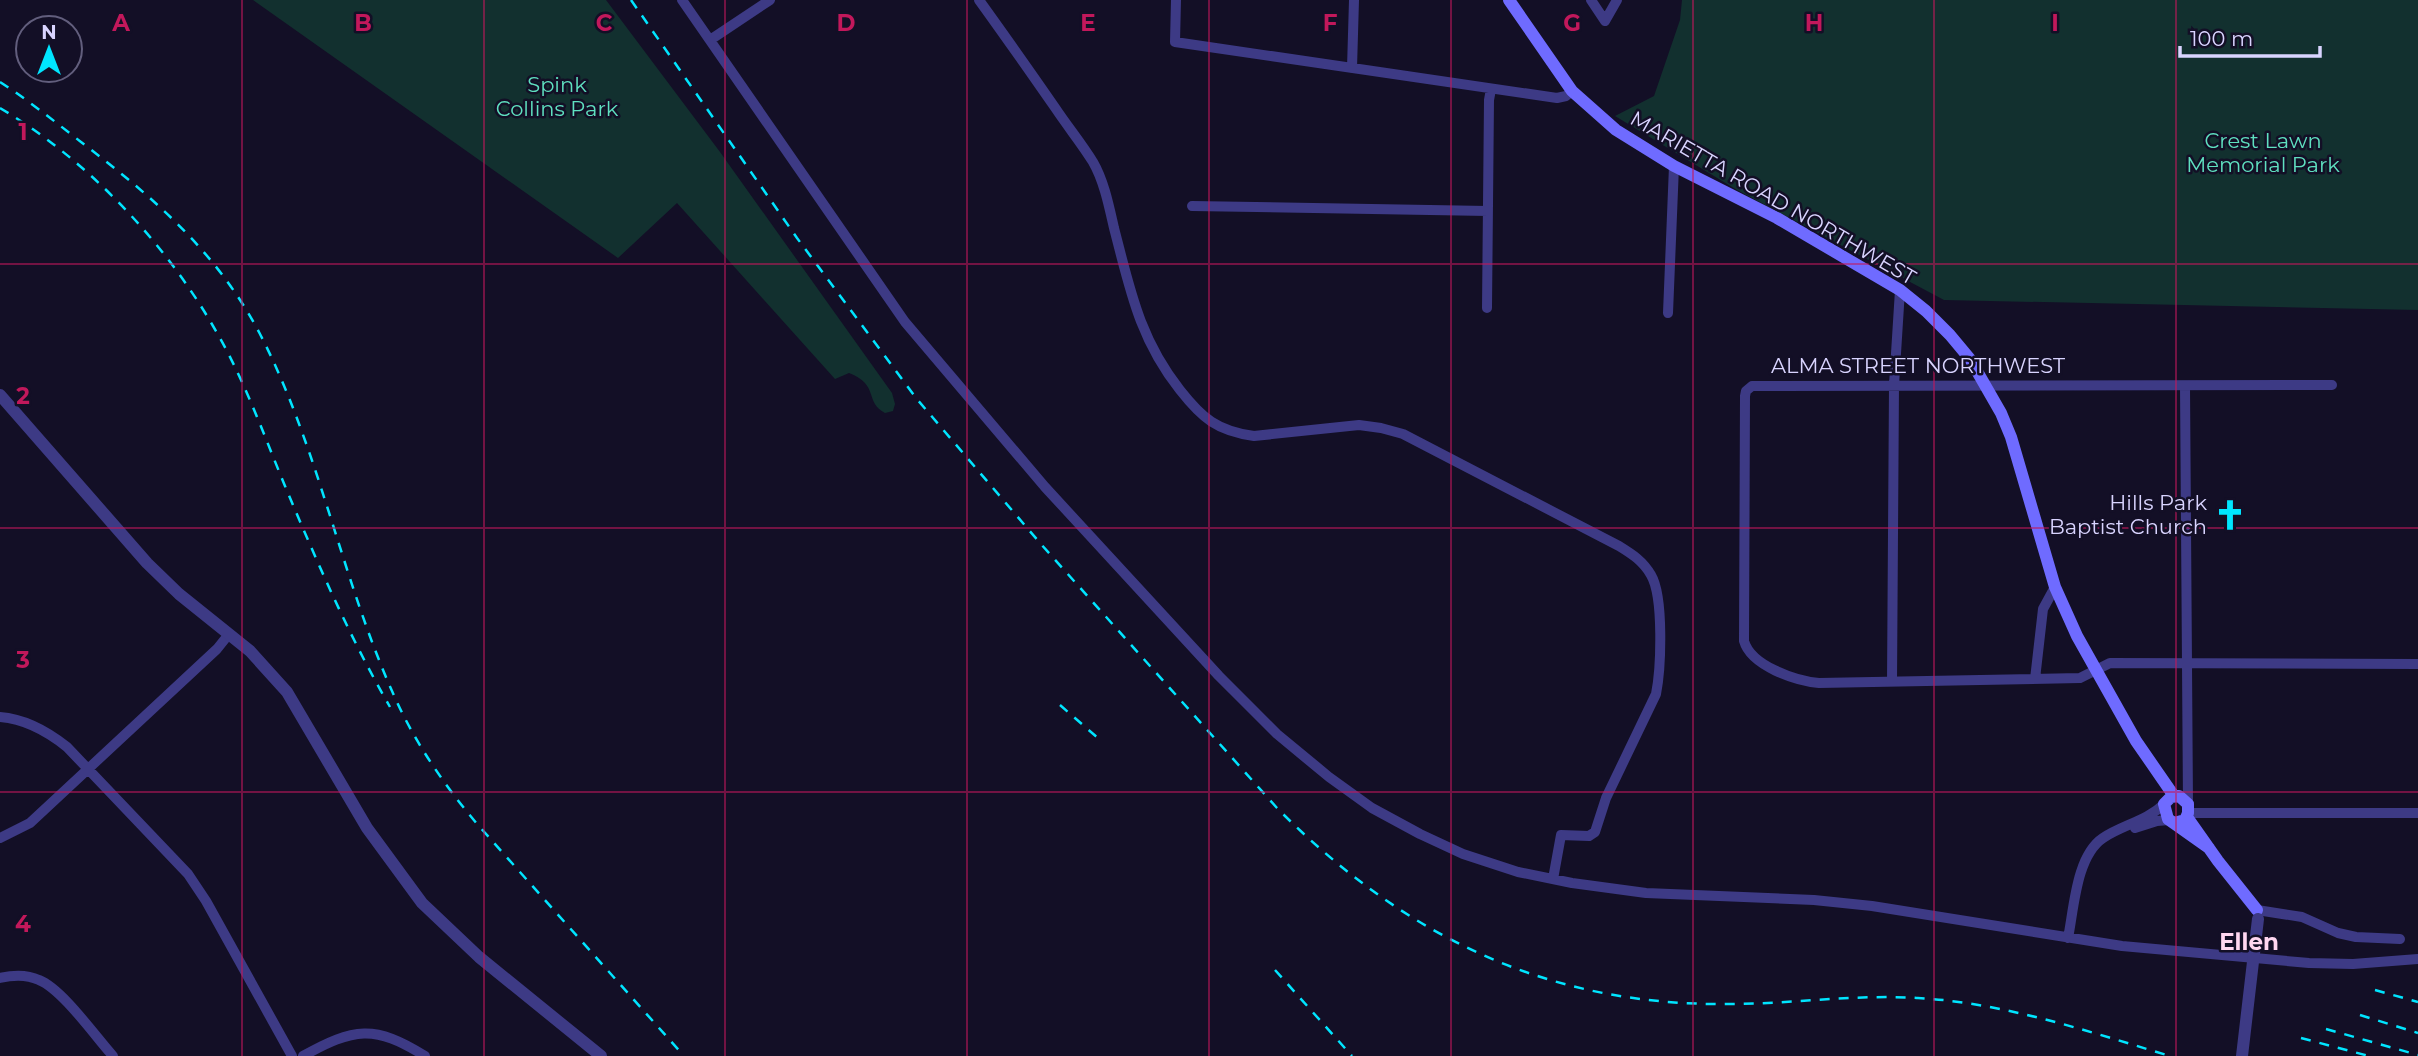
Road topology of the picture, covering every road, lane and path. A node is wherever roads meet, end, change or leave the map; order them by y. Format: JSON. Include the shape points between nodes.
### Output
{"nodes":[{"id":1,"x":682,"y":0,"type":"edge"},
{"id":2,"x":769,"y":0,"type":"edge"},
{"id":3,"x":979,"y":0,"type":"edge"},
{"id":4,"x":1176,"y":0,"type":"edge"},
{"id":5,"x":1354,"y":0,"type":"edge"},
{"id":6,"x":1509,"y":0,"type":"edge"},
{"id":7,"x":1591,"y":0,"type":"edge"},
{"id":8,"x":1618,"y":0,"type":"edge"},
{"id":9,"x":710,"y":40,"type":"junction"},
{"id":10,"x":1352,"y":68,"type":"junction"},
{"id":11,"x":1491,"y":89,"type":"junction"},
{"id":12,"x":1572,"y":91,"type":"junction"},
{"id":13,"x":1674,"y":166,"type":"junction"},
{"id":14,"x":1192,"y":206,"type":"dead end"},
{"id":15,"x":1488,"y":211,"type":"junction"},
{"id":16,"x":1900,"y":290,"type":"junction"},
{"id":17,"x":1487,"y":308,"type":"dead end"},
{"id":18,"x":1668,"y":313,"type":"dead end"},
{"id":19,"x":1894,"y":385,"type":"junction"},
{"id":20,"x":2333,"y":385,"type":"dead end"},
{"id":21,"x":2189,"y":386,"type":"junction"},
{"id":22,"x":1987,"y":387,"type":"junction"},
{"id":23,"x":0,"y":395,"type":"edge"},
{"id":24,"x":2055,"y":587,"type":"junction"},
{"id":25,"x":229,"y":634,"type":"junction"},
{"id":26,"x":2188,"y":664,"type":"junction"},
{"id":27,"x":2418,"y":664,"type":"edge"},
{"id":28,"x":2095,"y":671,"type":"junction"},
{"id":29,"x":2035,"y":679,"type":"junction"},
{"id":30,"x":1892,"y":682,"type":"junction"},
{"id":31,"x":0,"y":717,"type":"edge"},
{"id":32,"x":89,"y":769,"type":"junction"},
{"id":33,"x":2178,"y":804,"type":"junction"},
{"id":34,"x":2418,"y":813,"type":"edge"},
{"id":35,"x":2171,"y":822,"type":"junction"},
{"id":36,"x":2124,"y":828,"type":"junction"},
{"id":37,"x":0,"y":838,"type":"edge"},
{"id":38,"x":2209,"y":848,"type":"junction"},
{"id":39,"x":1553,"y":879,"type":"junction"},
{"id":40,"x":2257,"y":915,"type":"junction"},
{"id":41,"x":2068,"y":938,"type":"junction"},
{"id":42,"x":2400,"y":939,"type":"dead end"},
{"id":43,"x":2418,"y":959,"type":"edge"},
{"id":44,"x":0,"y":978,"type":"edge"},
{"id":45,"x":113,"y":1056,"type":"edge"},
{"id":46,"x":292,"y":1056,"type":"edge"},
{"id":47,"x":303,"y":1056,"type":"edge"},
{"id":48,"x":425,"y":1056,"type":"edge"},
{"id":49,"x":601,"y":1056,"type":"edge"},
{"id":50,"x":2242,"y":1056,"type":"edge"}],
"edges":[{"from":1,"to":9,"type":"street"},
{"from":2,"to":9,"type":"street"},
{"from":3,"to":39,"type":"street","via":[[1094,163],[1143,329],[1172,380],[1208,421],[1236,434],[1254,436],[1359,425],[1402,434],[1619,546],[1639,558],[1653,577],[1660,614],[1656,694],[1606,798],[1595,832],[1561,835]]},
{"from":4,"to":10,"type":"street","via":[[1175,42]]},
{"from":5,"to":10,"type":"street"},
{"from":6,"to":12,"type":"main road","name":"MARIETTA ROAD NORTHWEST"},
{"from":7,"to":8,"type":"street","via":[[1605,21]]},
{"from":9,"to":39,"type":"street","via":[[905,321],[1045,487],[1277,734],[1372,808],[1420,834],[1518,872]]},
{"from":10,"to":11,"type":"street"},
{"from":11,"to":12,"type":"street","via":[[1557,98]]},
{"from":11,"to":15,"type":"street"},
{"from":12,"to":13,"type":"main road","name":"MARIETTA ROAD NORTHWEST","via":[[1616,130]]},
{"from":13,"to":16,"type":"main road","name":"MARIETTA ROAD NORTHWEST","via":[[1777,218]]},
{"from":13,"to":18,"type":"street"},
{"from":14,"to":15,"type":"street"},
{"from":15,"to":17,"type":"street"},
{"from":16,"to":19,"type":"street"},
{"from":16,"to":22,"type":"main road","name":"MARIETTA ROAD NORTHWEST","via":[[1950,335]]},
{"from":19,"to":22,"type":"street","name":"ALMA STREET NORTHWEST"},
{"from":19,"to":30,"type":"street"},
{"from":19,"to":30,"type":"street","name":"ALMA STREET NORTHWEST","via":[[1757,384],[1746,391],[1744,641],[1751,654],[1804,681]]},
{"from":20,"to":21,"type":"street","name":"ALMA STREET NORTHWEST"},
{"from":21,"to":22,"type":"street","name":"ALMA STREET NORTHWEST"},
{"from":21,"to":26,"type":"street"},
{"from":22,"to":24,"type":"main road","name":"MARIETTA ROAD NORTHWEST","via":[[2011,437]]},
{"from":23,"to":25,"type":"street","via":[[147,563]]},
{"from":24,"to":28,"type":"main road","name":"MARIETTA ROAD NORTHWEST"},
{"from":24,"to":29,"type":"street","via":[[2043,608]]},
{"from":25,"to":32,"type":"street"},
{"from":25,"to":49,"type":"street","via":[[287,692],[367,828],[422,903],[479,957]]},
{"from":26,"to":27,"type":"street"},
{"from":26,"to":28,"type":"street","via":[[2110,663]]},
{"from":26,"to":33,"type":"street","via":[[2187,782]]},
{"from":28,"to":29,"type":"street","via":[[2080,678]]},
{"from":28,"to":33,"type":"main road","name":"MARIETTA ROAD NORTHWEST"},
{"from":29,"to":30,"type":"street"},
{"from":31,"to":32,"type":"street","via":[[49,733]]},
{"from":32,"to":37,"type":"street","via":[[30,823]]},
{"from":32,"to":46,"type":"street","via":[[188,874]]},
{"from":33,"to":34,"type":"street"},
{"from":33,"to":35,"type":"main road","via":[[2181,822]]},
{"from":33,"to":35,"type":"main road","via":[[2164,811]]},
{"from":33,"to":36,"type":"street"},
{"from":33,"to":38,"type":"main road","name":"MARIETTA ROAD NORTHWEST"},
{"from":35,"to":36,"type":"street"},
{"from":35,"to":38,"type":"main road","name":"MARIETTA ROAD NORTHWEST"},
{"from":36,"to":41,"type":"street","via":[[2102,838],[2081,870]]},
{"from":38,"to":40,"type":"main road","name":"MARIETTA ROAD NORTHWEST"},
{"from":39,"to":41,"type":"street","via":[[1646,892],[1872,906]]},
{"from":40,"to":42,"type":"street","via":[[2302,917],[2338,933]]},
{"from":40,"to":50,"type":"street","bridge":true},
{"from":41,"to":43,"type":"street","via":[[2309,963]]},
{"from":44,"to":45,"type":"street","via":[[24,975],[55,990]]},
{"from":47,"to":48,"type":"street","via":[[338,1038],[367,1032],[387,1035]]}]}
